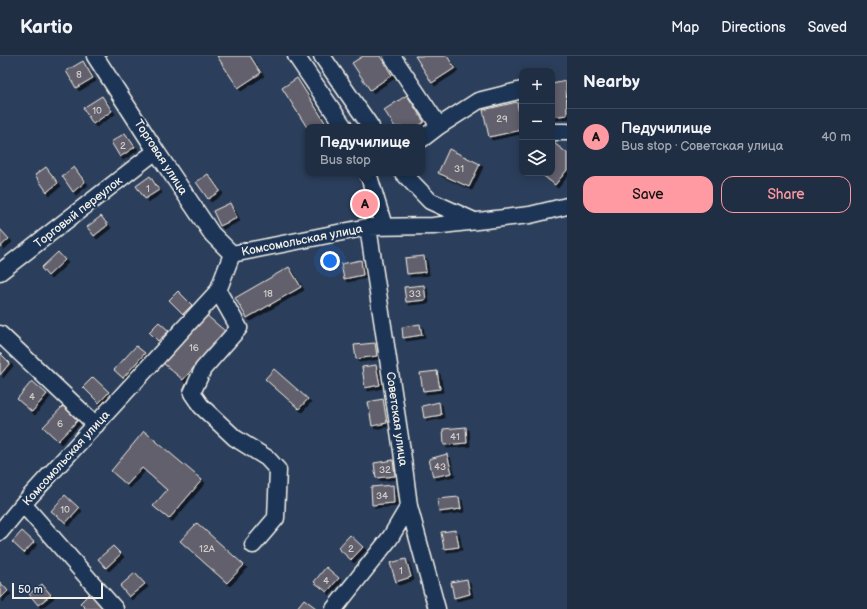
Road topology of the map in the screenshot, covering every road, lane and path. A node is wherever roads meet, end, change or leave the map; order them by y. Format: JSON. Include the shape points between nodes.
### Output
{"nodes":[{"id":1,"x":95,"y":56,"type":"edge"},
{"id":2,"x":296,"y":56,"type":"edge"},
{"id":3,"x":322,"y":56,"type":"edge"},
{"id":4,"x":392,"y":56,"type":"edge"},
{"id":5,"x":519,"y":91,"type":"edge"},
{"id":6,"x":342,"y":124,"type":"edge"},
{"id":7,"x":369,"y":124,"type":"edge"},
{"id":8,"x":439,"y":126,"type":"junction"},
{"id":9,"x":555,"y":132,"type":"edge"},
{"id":10,"x":567,"y":132,"type":"edge"},
{"id":11,"x":425,"y":137,"type":"edge"},
{"id":12,"x":156,"y":151,"type":"junction"},
{"id":13,"x":369,"y":176,"type":"edge"},
{"id":14,"x":406,"y":176,"type":"edge"},
{"id":15,"x":567,"y":206,"type":"edge"},
{"id":16,"x":474,"y":221,"type":"junction"},
{"id":17,"x":384,"y":226,"type":"junction"},
{"id":18,"x":368,"y":227,"type":"junction"},
{"id":19,"x":232,"y":254,"type":"junction"},
{"id":20,"x":0,"y":272,"type":"edge"},
{"id":21,"x":218,"y":291,"type":"junction"},
{"id":22,"x":0,"y":334,"type":"edge"},
{"id":23,"x":96,"y":425,"type":"junction"},
{"id":24,"x":23,"y":504,"type":"junction"},
{"id":25,"x":409,"y":506,"type":"junction"},
{"id":26,"x":0,"y":532,"type":"edge"},
{"id":27,"x":253,"y":545,"type":"dead end"},
{"id":28,"x":115,"y":609,"type":"edge"},
{"id":29,"x":334,"y":609,"type":"edge"},
{"id":30,"x":437,"y":609,"type":"edge"}],
"edges":[{"from":1,"to":12,"type":"street","name":"Торговая улица"},
{"from":2,"to":6,"type":"street"},
{"from":3,"to":7,"type":"street"},
{"from":4,"to":8,"type":"street"},
{"from":5,"to":8,"type":"street","via":[[478,101]]},
{"from":8,"to":11,"type":"street"},
{"from":9,"to":10,"type":"street"},
{"from":12,"to":19,"type":"street","name":"Торговая улица","via":[[212,234]]},
{"from":12,"to":20,"type":"street","name":"Торговый переулок"},
{"from":13,"to":17,"type":"street"},
{"from":14,"to":16,"type":"street","via":[[430,200]]},
{"from":15,"to":16,"type":"street","name":"Комсомольская улица","via":[[530,214]]},
{"from":16,"to":17,"type":"street","name":"Комсомольская улица","via":[[433,226]]},
{"from":17,"to":18,"type":"street","name":"Комсомольская улица"},
{"from":18,"to":19,"type":"street","name":"Комсомольская улица"},
{"from":18,"to":25,"type":"street","name":"Советская улица"},
{"from":19,"to":21,"type":"street","name":"Комсомольская улица"},
{"from":21,"to":23,"type":"street","name":"Комсомольская улица"},
{"from":21,"to":27,"type":"street","via":[[239,328],[203,369],[192,393],[201,406],[235,438],[266,458],[278,470],[276,518]]},
{"from":22,"to":23,"type":"street"},
{"from":23,"to":24,"type":"street","name":"Комсомольская улица"},
{"from":24,"to":26,"type":"street","name":"Комсомольская улица"},
{"from":24,"to":28,"type":"street"},
{"from":25,"to":29,"type":"street","via":[[390,538]]},
{"from":25,"to":30,"type":"street","name":"Советская улица"}]}
